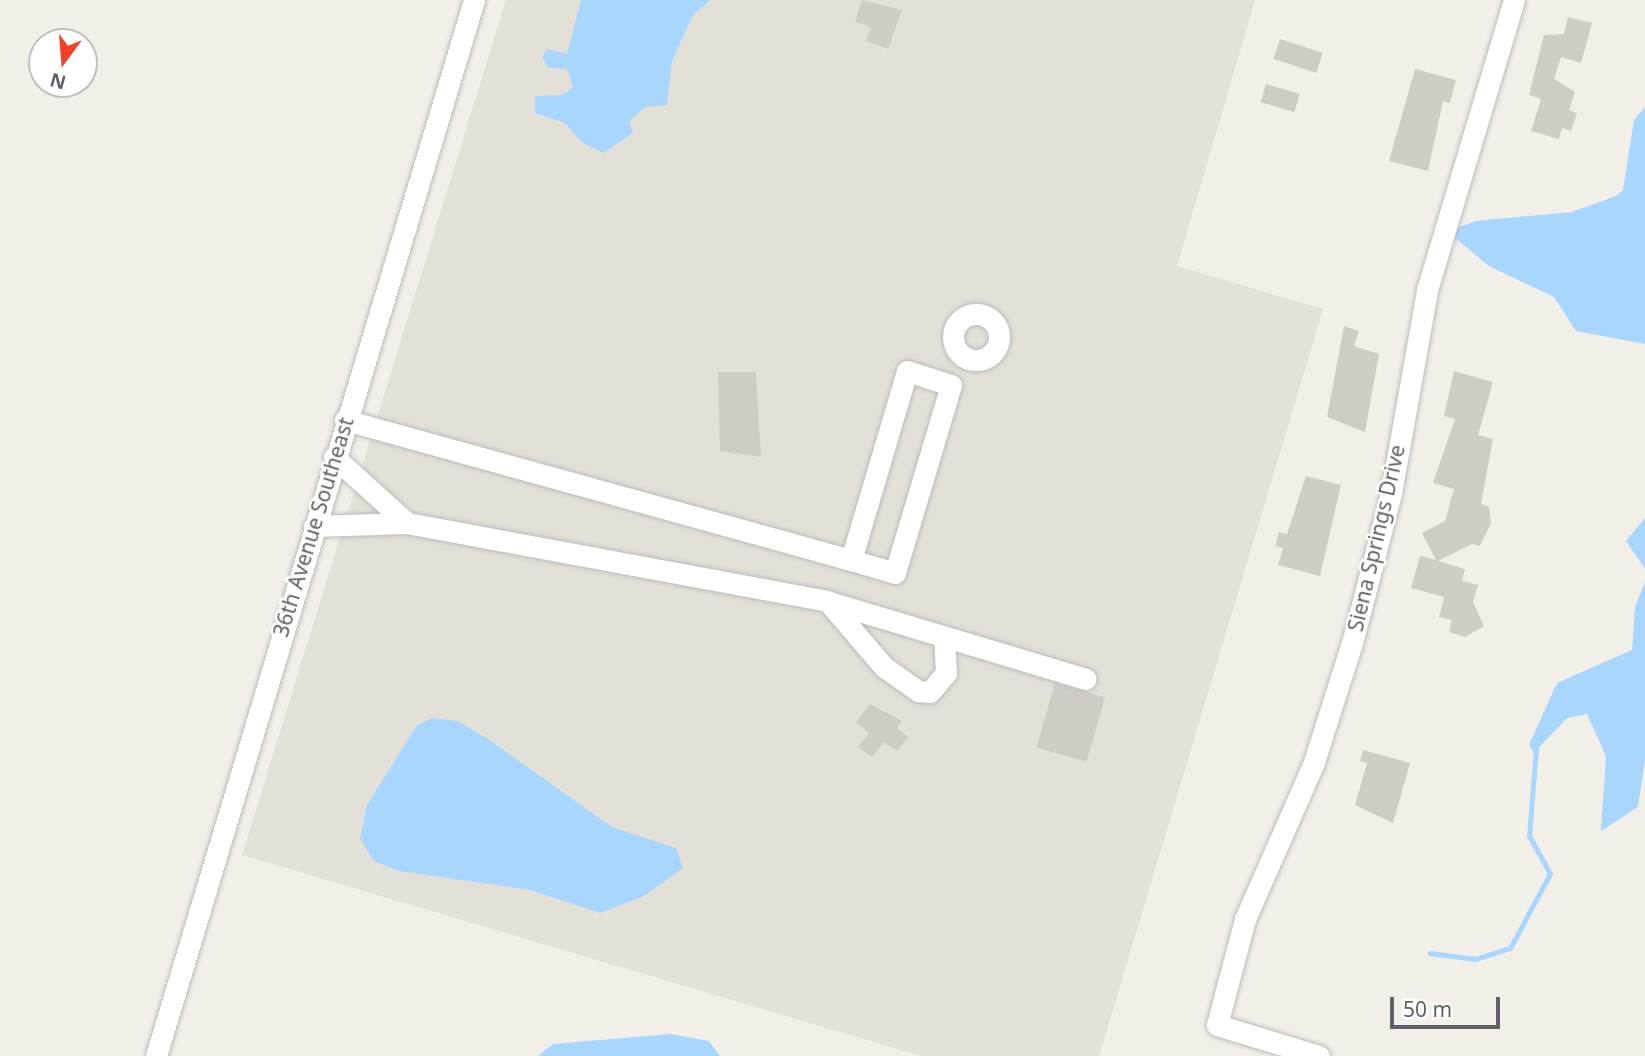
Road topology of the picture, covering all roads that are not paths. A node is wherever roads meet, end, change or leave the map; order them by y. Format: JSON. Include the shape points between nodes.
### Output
{"nodes":[{"id":1,"x":474,"y":0,"type":"edge"},
{"id":2,"x":1514,"y":0,"type":"edge"},
{"id":3,"x":960,"y":354,"type":"dead end"},
{"id":4,"x":951,"y":385,"type":"junction"},
{"id":5,"x":345,"y":420,"type":"junction"},
{"id":6,"x":334,"y":457,"type":"junction"},
{"id":7,"x":407,"y":523,"type":"junction"},
{"id":8,"x":314,"y":526,"type":"junction"},
{"id":9,"x":851,"y":560,"type":"junction"},
{"id":10,"x":826,"y":601,"type":"junction"},
{"id":11,"x":944,"y":637,"type":"junction"},
{"id":12,"x":1086,"y":679,"type":"dead end"},
{"id":13,"x":156,"y":1056,"type":"edge"},
{"id":14,"x":1319,"y":1056,"type":"edge"}],
"edges":[{"from":1,"to":5,"type":"street","name":"36th Avenue Southeast"},
{"from":2,"to":14,"type":"street","name":"Siena Springs Drive","via":[[1427,290],[1391,493],[1349,654],[1313,765],[1245,919],[1217,1025]]},
{"from":3,"to":4,"type":"street"},
{"from":4,"to":9,"type":"street","via":[[895,573]]},
{"from":4,"to":9,"type":"street","via":[[907,371]]},
{"from":5,"to":6,"type":"street","name":"36th Avenue Southeast"},
{"from":5,"to":9,"type":"street"},
{"from":6,"to":7,"type":"street"},
{"from":6,"to":8,"type":"street","name":"36th Avenue Southeast"},
{"from":7,"to":8,"type":"street"},
{"from":7,"to":10,"type":"street"},
{"from":8,"to":13,"type":"street","name":"36th Avenue Southeast"},
{"from":10,"to":11,"type":"street"},
{"from":10,"to":11,"type":"street","via":[[884,667],[918,691],[930,692],[946,673]]},
{"from":11,"to":12,"type":"street"}]}
